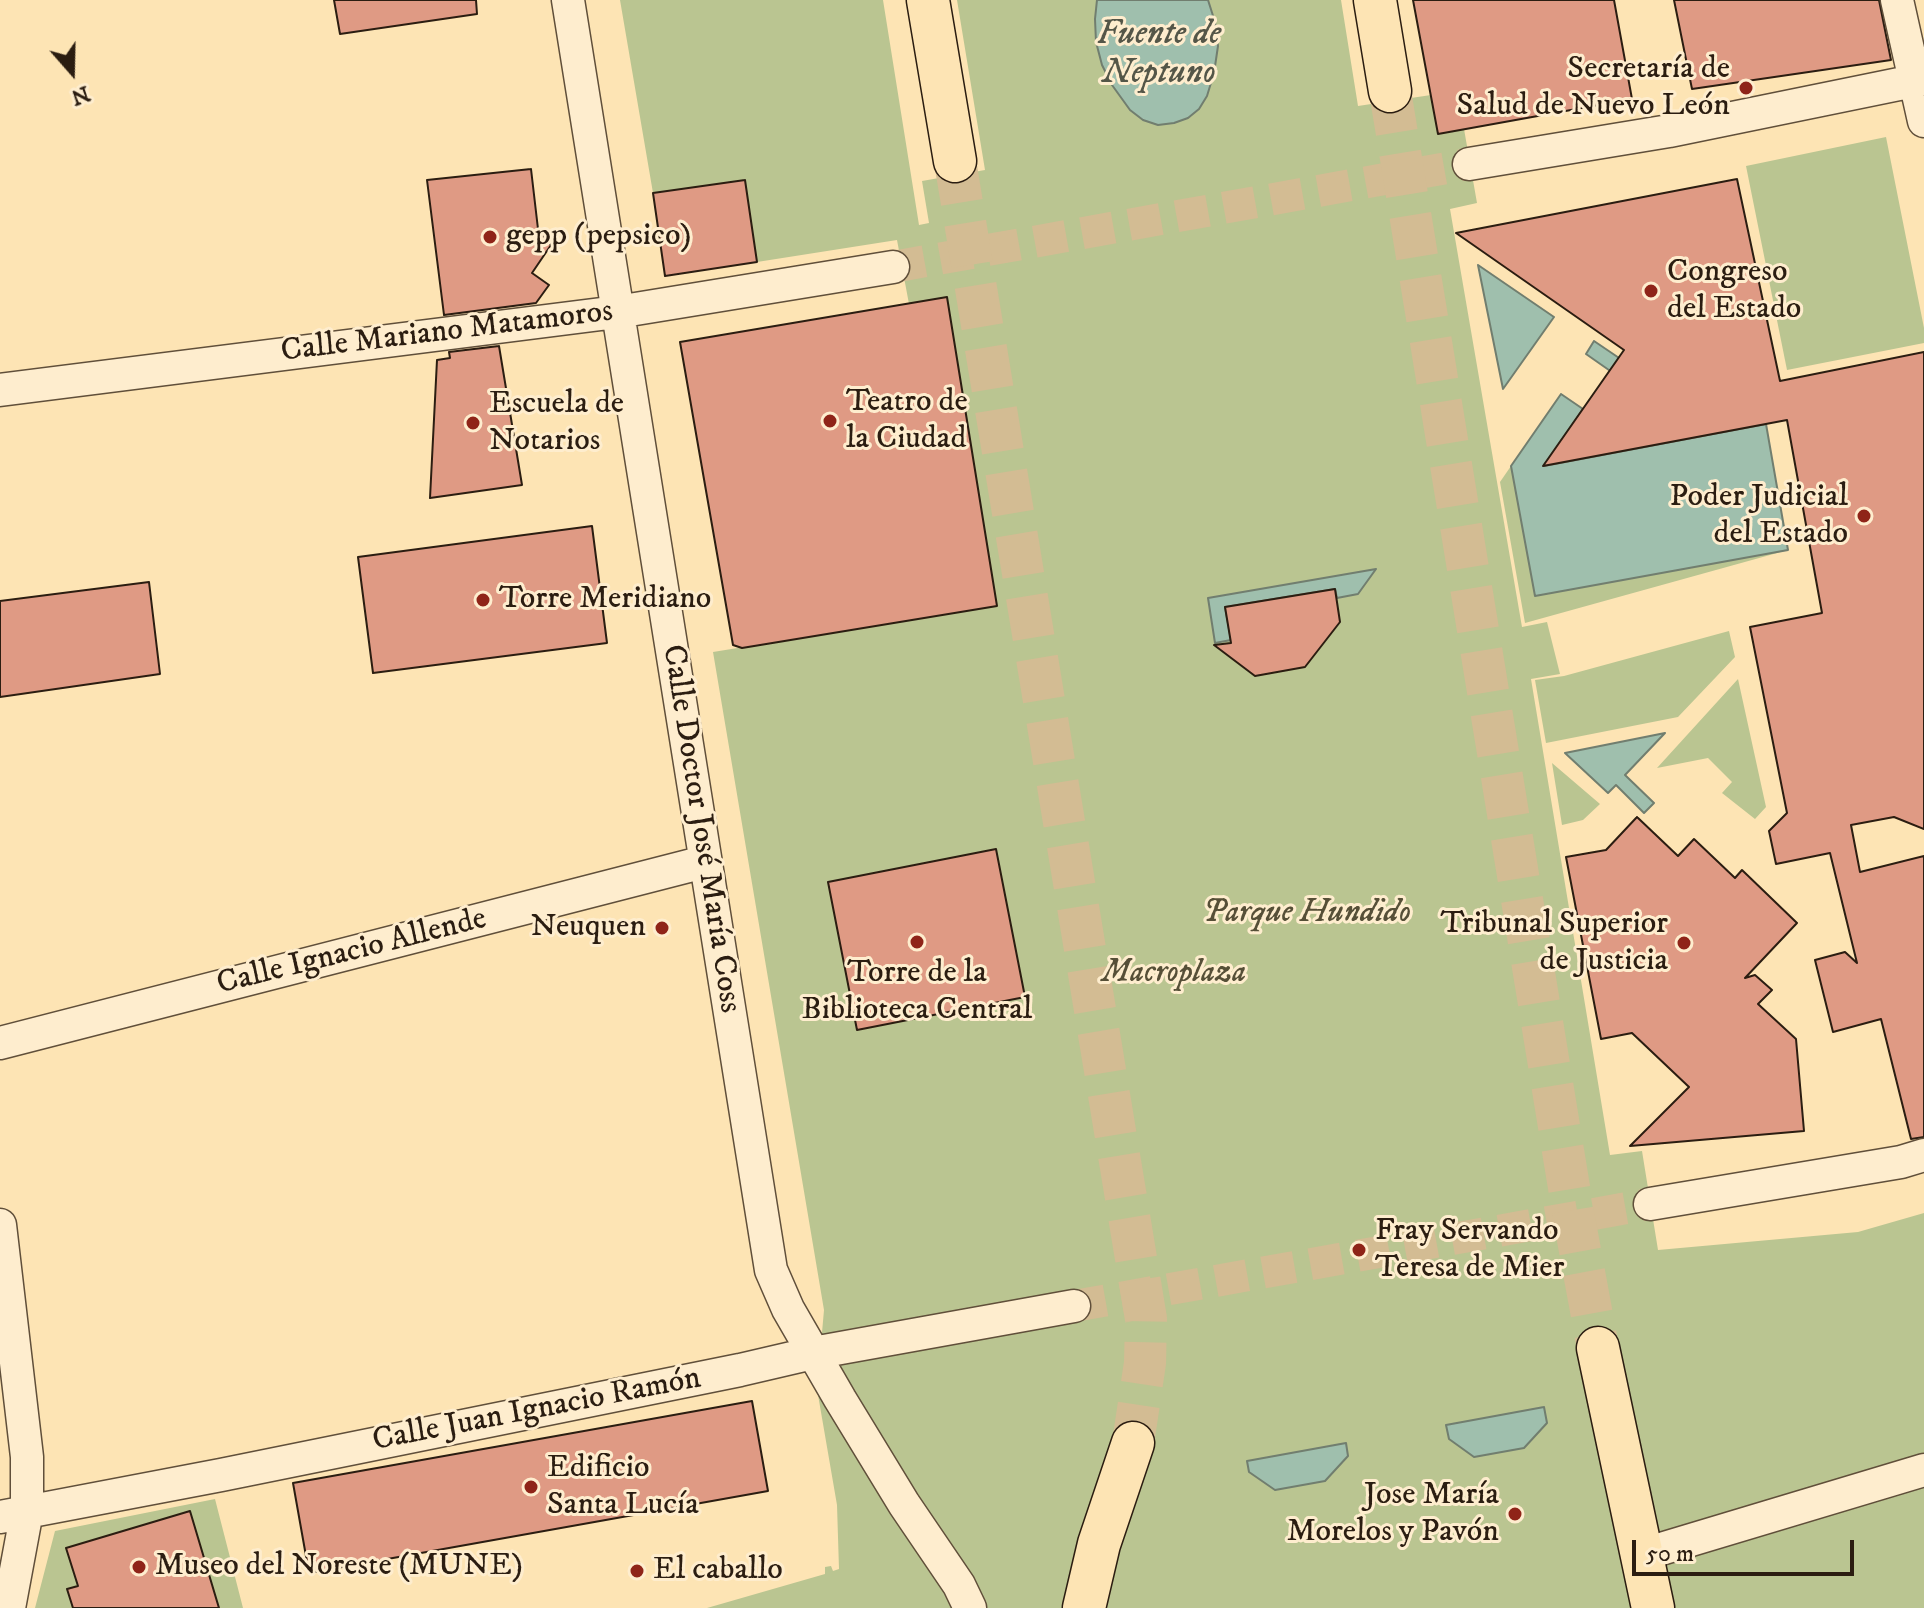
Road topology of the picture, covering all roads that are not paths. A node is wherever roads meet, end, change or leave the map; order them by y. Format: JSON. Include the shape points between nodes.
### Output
{"nodes":[{"id":1,"x":568,"y":0,"type":"edge"},
{"id":2,"x":928,"y":0,"type":"edge"},
{"id":3,"x":1375,"y":0,"type":"edge"},
{"id":4,"x":1897,"y":0,"type":"edge"},
{"id":5,"x":1920,"y":80,"type":"edge"},
{"id":6,"x":1390,"y":91,"type":"tunnel mouth"},
{"id":7,"x":1924,"y":121,"type":"edge"},
{"id":8,"x":955,"y":161,"type":"tunnel mouth"},
{"id":9,"x":1469,"y":164,"type":"tunnel mouth"},
{"id":10,"x":893,"y":267,"type":"tunnel mouth"},
{"id":11,"x":617,"y":312,"type":"junction"},
{"id":12,"x":0,"y":390,"type":"edge"},
{"id":13,"x":704,"y":862,"type":"junction"},
{"id":14,"x":0,"y":1043,"type":"edge"},
{"id":15,"x":1924,"y":1155,"type":"edge"},
{"id":16,"x":1650,"y":1204,"type":"tunnel mouth"},
{"id":17,"x":0,"y":1225,"type":"edge"},
{"id":18,"x":1074,"y":1306,"type":"tunnel mouth"},
{"id":19,"x":1598,"y":1348,"type":"tunnel mouth"},
{"id":20,"x":813,"y":1353,"type":"junction"},
{"id":21,"x":1133,"y":1443,"type":"tunnel mouth"},
{"id":22,"x":1924,"y":1470,"type":"edge"},
{"id":23,"x":14,"y":1514,"type":"edge"},
{"id":24,"x":1641,"y":1555,"type":"junction"},
{"id":25,"x":9,"y":1608,"type":"edge"},
{"id":26,"x":970,"y":1608,"type":"edge"},
{"id":27,"x":1084,"y":1608,"type":"edge"},
{"id":28,"x":1653,"y":1608,"type":"edge"}],
"edges":[{"from":1,"to":11,"type":"street","name":"Calle Doctor José María Coss"},
{"from":2,"to":8,"type":"main road"},
{"from":3,"to":6,"type":"main road"},
{"from":4,"to":5,"type":"street"},
{"from":5,"to":7,"type":"street"},
{"from":5,"to":9,"type":"street","via":[[1669,131]]},
{"from":10,"to":11,"type":"street","name":"Calle Mariano Matamoros"},
{"from":11,"to":12,"type":"street","name":"Calle Mariano Matamoros"},
{"from":11,"to":13,"type":"street","name":"Calle Doctor José María Coss"},
{"from":13,"to":14,"type":"street","name":"Calle Ignacio Allende"},
{"from":13,"to":20,"type":"street","name":"Calle Doctor José María Coss","via":[[771,1270]]},
{"from":15,"to":16,"type":"street"},
{"from":17,"to":23,"type":"street","via":[[27,1457]]},
{"from":18,"to":20,"type":"street","name":"Calle Juan Ignacio Ramón"},
{"from":19,"to":24,"type":"main road"},
{"from":20,"to":23,"type":"street","name":"Calle Juan Ignacio Ramón"},
{"from":20,"to":26,"type":"street","name":"Calle Doctor José María Coss"},
{"from":21,"to":27,"type":"main road"},
{"from":22,"to":24,"type":"street"},
{"from":23,"to":25,"type":"street"},
{"from":24,"to":28,"type":"main road"}]}
